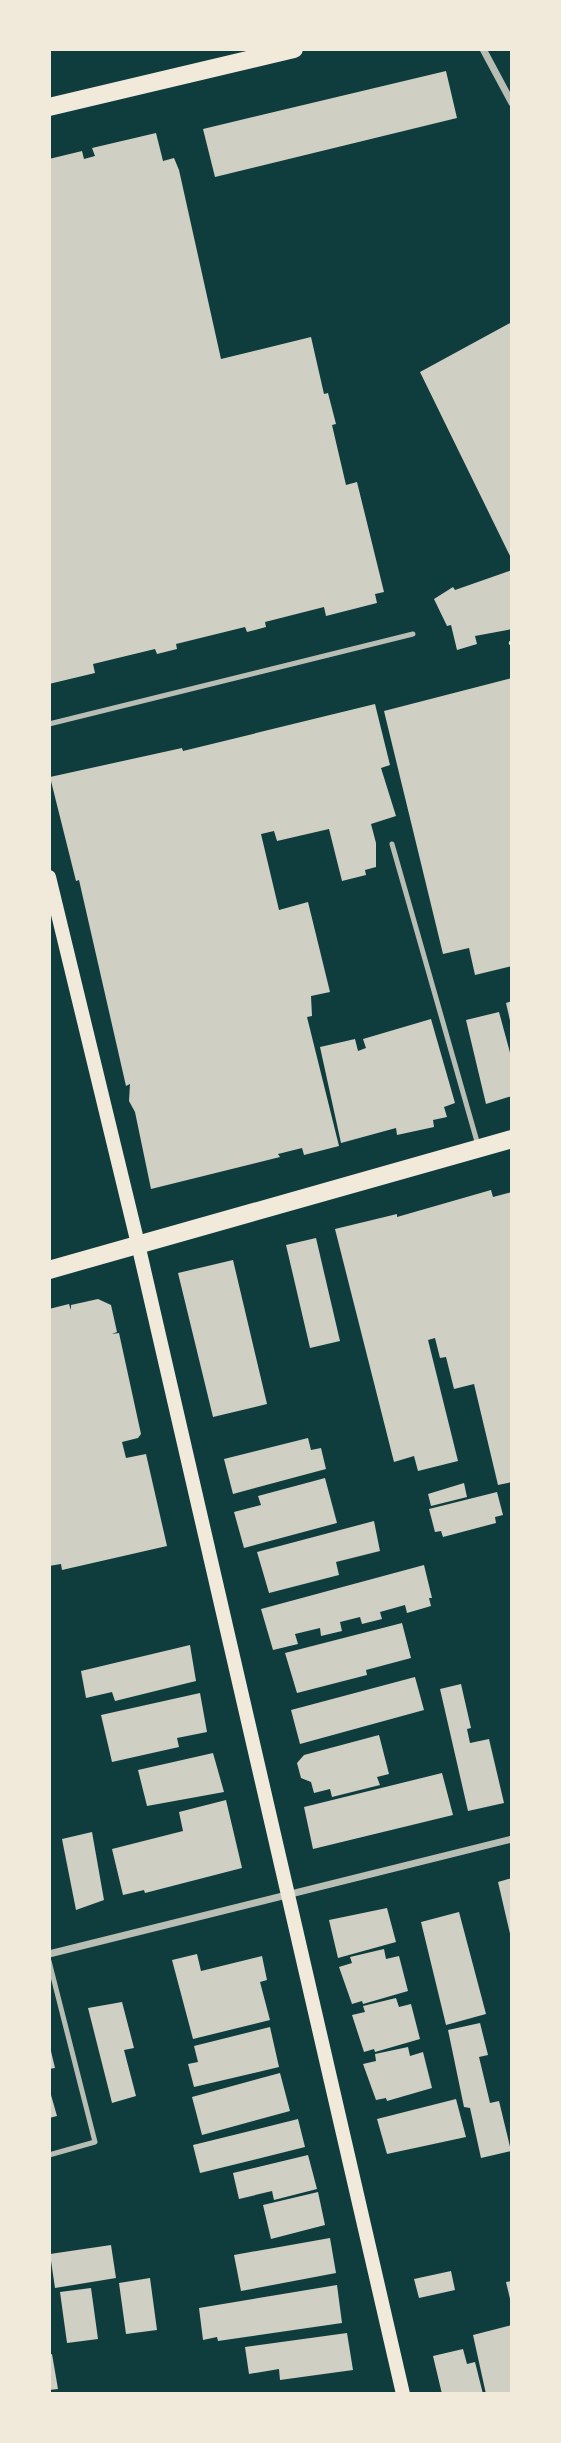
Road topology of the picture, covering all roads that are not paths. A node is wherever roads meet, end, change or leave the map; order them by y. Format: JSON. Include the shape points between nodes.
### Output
{"nodes":[{"id":1,"x":295,"y":49,"type":"edge"},
{"id":2,"x":483,"y":49,"type":"edge"},
{"id":3,"x":512,"y":103,"type":"edge"},
{"id":4,"x":49,"y":107,"type":"edge"},
{"id":5,"x":413,"y":634,"type":"dead end"},
{"id":6,"x":49,"y":724,"type":"edge"},
{"id":7,"x":392,"y":844,"type":"dead end"},
{"id":8,"x":49,"y":877,"type":"edge"},
{"id":9,"x":512,"y":1139,"type":"edge"},
{"id":10,"x":479,"y":1148,"type":"junction"},
{"id":11,"x":138,"y":1244,"type":"junction"},
{"id":12,"x":49,"y":1270,"type":"edge"},
{"id":13,"x":512,"y":1839,"type":"edge"},
{"id":14,"x":288,"y":1895,"type":"junction"},
{"id":15,"x":49,"y":1954,"type":"edge"},
{"id":16,"x":49,"y":1961,"type":"edge"},
{"id":17,"x":49,"y":2155,"type":"edge"},
{"id":18,"x":404,"y":2394,"type":"edge"}],
"edges":[{"from":1,"to":4,"type":"main road"},
{"from":2,"to":3,"type":"street"},
{"from":5,"to":6,"type":"lane"},
{"from":7,"to":10,"type":"lane"},
{"from":8,"to":11,"type":"main road"},
{"from":9,"to":10,"type":"main road"},
{"from":10,"to":11,"type":"main road"},
{"from":11,"to":12,"type":"main road"},
{"from":11,"to":14,"type":"main road"},
{"from":13,"to":14,"type":"street"},
{"from":14,"to":15,"type":"street"},
{"from":14,"to":18,"type":"main road"},
{"from":16,"to":17,"type":"lane","via":[[95,2142]]}]}
